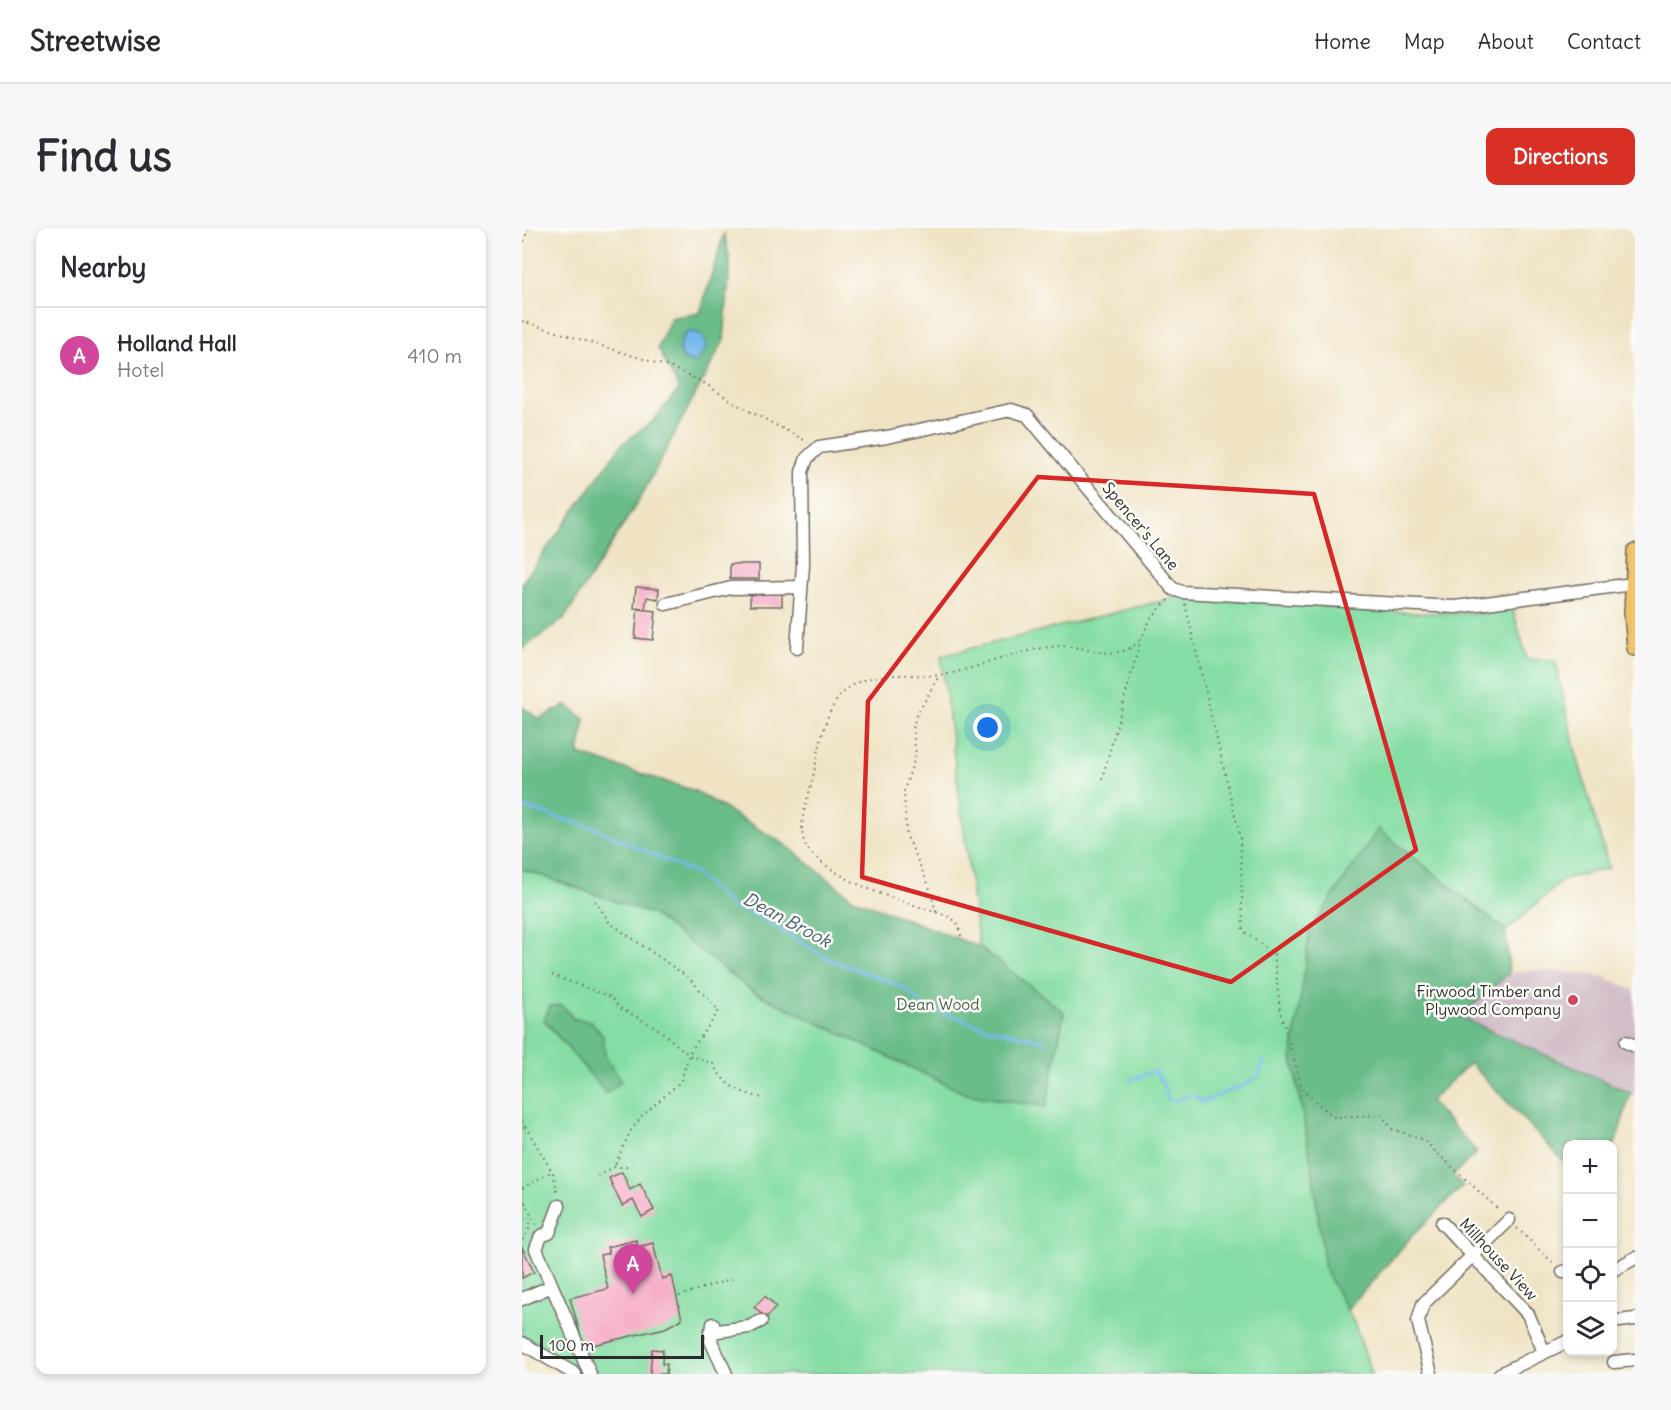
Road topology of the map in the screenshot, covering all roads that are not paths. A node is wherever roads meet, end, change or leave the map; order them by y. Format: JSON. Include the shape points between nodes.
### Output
{"nodes":[{"id":1,"x":1635,"y":550,"type":"edge"},
{"id":2,"x":1633,"y":584,"type":"junction"},
{"id":3,"x":801,"y":587,"type":"junction"},
{"id":4,"x":666,"y":604,"type":"dead end"},
{"id":5,"x":797,"y":648,"type":"dead end"},
{"id":6,"x":1635,"y":648,"type":"edge"},
{"id":7,"x":559,"y":1206,"type":"road end"},
{"id":8,"x":1509,"y":1220,"type":"road end"},
{"id":9,"x":1442,"y":1223,"type":"dead end"},
{"id":10,"x":1473,"y":1256,"type":"junction"},
{"id":11,"x":1631,"y":1259,"type":"edge"},
{"id":12,"x":1617,"y":1268,"type":"edge"},
{"id":13,"x":552,"y":1286,"type":"junction"},
{"id":14,"x":522,"y":1299,"type":"edge"},
{"id":15,"x":1635,"y":1319,"type":"edge"},
{"id":16,"x":761,"y":1321,"type":"dead end"},
{"id":17,"x":1617,"y":1322,"type":"edge"},
{"id":18,"x":522,"y":1343,"type":"edge"},
{"id":19,"x":1563,"y":1343,"type":"edge"},
{"id":20,"x":1544,"y":1352,"type":"junction"},
{"id":21,"x":1635,"y":1360,"type":"edge"},
{"id":22,"x":1614,"y":1362,"type":"dead end"},
{"id":23,"x":575,"y":1374,"type":"edge"},
{"id":24,"x":590,"y":1374,"type":"edge"},
{"id":25,"x":726,"y":1374,"type":"edge"},
{"id":26,"x":1431,"y":1374,"type":"edge"},
{"id":27,"x":1500,"y":1374,"type":"edge"}],
"edges":[{"from":1,"to":2,"type":"main road"},
{"from":2,"to":3,"type":"street","name":"Spencer's Lane","via":[[1455,607],[1182,592],[1173,589],[1027,415],[1011,410],[887,437],[819,447],[807,458],[802,472]]},
{"from":2,"to":6,"type":"main road"},
{"from":3,"to":4,"type":"street","via":[[731,588]]},
{"from":3,"to":5,"type":"street"},
{"from":7,"to":13,"type":"street","via":[[549,1233],[542,1236],[536,1250]]},
{"from":8,"to":10,"type":"street"},
{"from":9,"to":10,"type":"street","name":"Millhouse View"},
{"from":10,"to":20,"type":"street","name":"Millhouse View","via":[[1528,1314]]},
{"from":10,"to":26,"type":"street","via":[[1423,1304],[1419,1313]]},
{"from":11,"to":12,"type":"street"},
{"from":13,"to":14,"type":"street"},
{"from":13,"to":24,"type":"street"},
{"from":15,"to":17,"type":"street"},
{"from":16,"to":25,"type":"street","via":[[749,1328],[712,1328],[711,1341]]},
{"from":18,"to":23,"type":"street"},
{"from":19,"to":20,"type":"street"},
{"from":20,"to":27,"type":"street"},
{"from":21,"to":22,"type":"street"}]}
